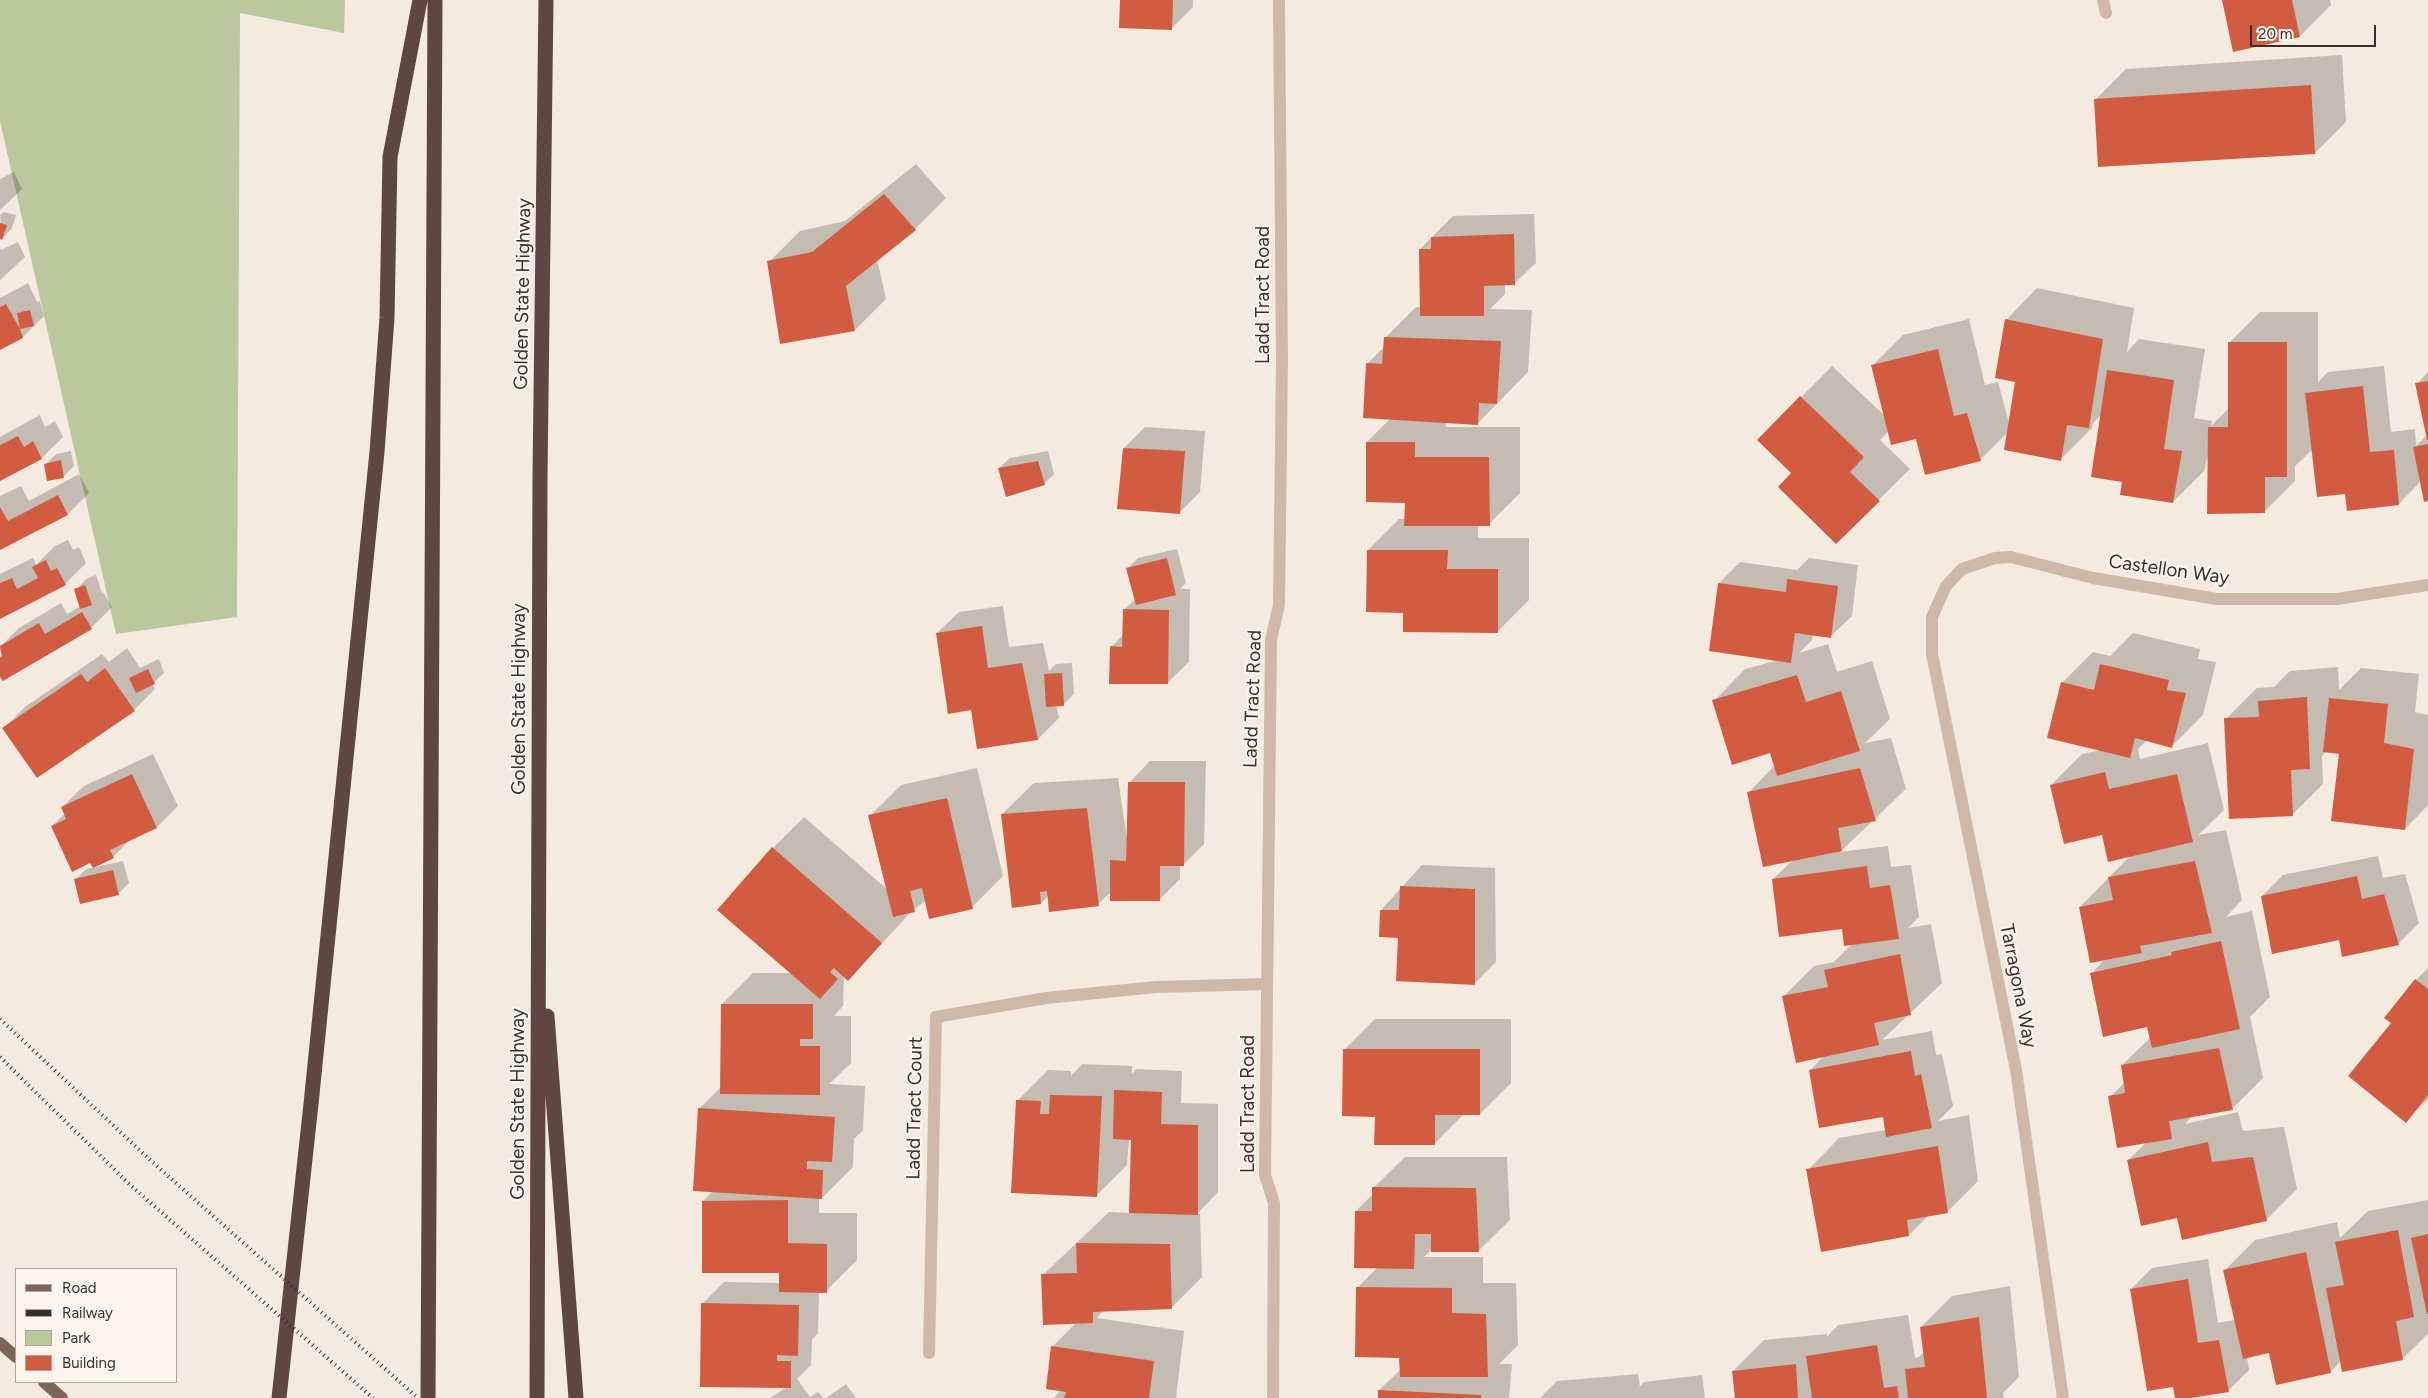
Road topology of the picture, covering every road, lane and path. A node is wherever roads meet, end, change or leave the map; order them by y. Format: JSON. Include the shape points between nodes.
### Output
{"nodes":[{"id":1,"x":420,"y":0,"type":"edge"},
{"id":2,"x":435,"y":0,"type":"edge"},
{"id":3,"x":546,"y":0,"type":"edge"},
{"id":4,"x":1279,"y":0,"type":"edge"},
{"id":5,"x":2103,"y":0,"type":"edge"},
{"id":6,"x":2106,"y":13,"type":"dead end"},
{"id":7,"x":2428,"y":585,"type":"edge"},
{"id":8,"x":1946,"y":586,"type":"joint"},
{"id":9,"x":538,"y":899,"type":"junction"},
{"id":10,"x":1267,"y":984,"type":"junction"},
{"id":11,"x":0,"y":1343,"type":"edge"},
{"id":12,"x":929,"y":1353,"type":"dead end"},
{"id":13,"x":15,"y":1356,"type":"edge"},
{"id":14,"x":45,"y":1383,"type":"edge"},
{"id":15,"x":62,"y":1398,"type":"edge"},
{"id":16,"x":280,"y":1398,"type":"edge"},
{"id":17,"x":428,"y":1398,"type":"edge"},
{"id":18,"x":537,"y":1398,"type":"edge"},
{"id":19,"x":576,"y":1398,"type":"edge"},
{"id":20,"x":1273,"y":1398,"type":"edge"},
{"id":21,"x":2063,"y":1398,"type":"edge"}],
"edges":[{"from":1,"to":16,"type":"highway","via":[[390,157],[387,318],[377,452]]},
{"from":2,"to":17,"type":"highway"},
{"from":3,"to":9,"type":"highway","name":"Golden State Highway"},
{"from":4,"to":10,"type":"street","name":"Ladd Tract Road","via":[[1279,605],[1270,640]]},
{"from":5,"to":6,"type":"street"},
{"from":7,"to":8,"type":"street","name":"Castellon Way","via":[[2337,598],[2217,598],[2093,578],[2011,557],[1995,558],[1962,569]]},
{"from":8,"to":21,"type":"street","name":"Tarragona Way","via":[[1932,617],[1932,654],[2016,1070]]},
{"from":9,"to":18,"type":"highway","name":"Golden State Highway"},
{"from":9,"to":19,"type":"highway"},
{"from":10,"to":12,"type":"street","name":"Ladd Tract Court","via":[[1156,987],[1046,998],[936,1017]]},
{"from":10,"to":20,"type":"street","name":"Ladd Tract Road","via":[[1265,1176],[1274,1203]]},
{"from":11,"to":13,"type":"main road"},
{"from":14,"to":15,"type":"main road"}]}
